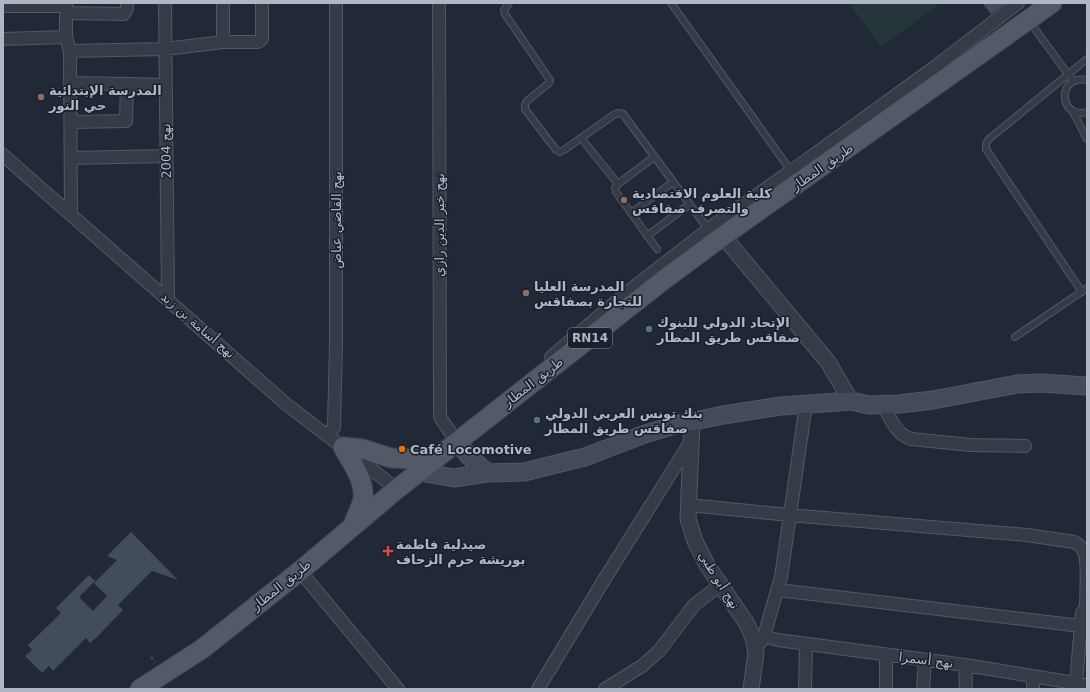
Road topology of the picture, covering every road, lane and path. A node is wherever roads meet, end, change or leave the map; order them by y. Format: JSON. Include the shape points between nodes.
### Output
{"nodes":[{"id":1,"x":127,"y":3,"type":"edge"},
{"id":2,"x":165,"y":3,"type":"edge"},
{"id":3,"x":223,"y":3,"type":"edge"},
{"id":4,"x":262,"y":3,"type":"edge"},
{"id":5,"x":336,"y":3,"type":"edge"},
{"id":6,"x":439,"y":3,"type":"edge"},
{"id":7,"x":509,"y":3,"type":"edge"},
{"id":8,"x":671,"y":3,"type":"edge"},
{"id":9,"x":1018,"y":3,"type":"edge"},
{"id":10,"x":1052,"y":3,"type":"edge"},
{"id":11,"x":3,"y":6,"type":"edge"},
{"id":12,"x":66,"y":7,"type":"edge"},
{"id":13,"x":1028,"y":20,"type":"junction"},
{"id":14,"x":66,"y":37,"type":"junction"},
{"id":15,"x":3,"y":39,"type":"edge"},
{"id":16,"x":223,"y":42,"type":"junction"},
{"id":17,"x":165,"y":49,"type":"junction"},
{"id":18,"x":70,"y":51,"type":"junction"},
{"id":19,"x":1087,"y":59,"type":"edge"},
{"id":20,"x":1068,"y":75,"type":"junction"},
{"id":21,"x":1087,"y":80,"type":"edge"},
{"id":22,"x":1073,"y":81,"type":"junction"},
{"id":23,"x":70,"y":83,"type":"junction"},
{"id":24,"x":128,"y":84,"type":"junction"},
{"id":25,"x":165,"y":85,"type":"junction"},
{"id":26,"x":1072,"y":110,"type":"junction"},
{"id":27,"x":1087,"y":112,"type":"edge"},
{"id":28,"x":71,"y":122,"type":"junction"},
{"id":29,"x":581,"y":138,"type":"junction"},
{"id":30,"x":1087,"y":139,"type":"edge"},
{"id":31,"x":3,"y":155,"type":"edge"},
{"id":32,"x":166,"y":156,"type":"junction"},
{"id":33,"x":654,"y":156,"type":"junction"},
{"id":34,"x":71,"y":158,"type":"junction"},
{"id":35,"x":791,"y":171,"type":"junction"},
{"id":36,"x":674,"y":182,"type":"junction"},
{"id":37,"x":618,"y":184,"type":"junction"},
{"id":38,"x":690,"y":204,"type":"junction"},
{"id":39,"x":631,"y":213,"type":"junction"},
{"id":40,"x":71,"y":214,"type":"junction"},
{"id":41,"x":715,"y":230,"type":"junction"},
{"id":42,"x":647,"y":236,"type":"junction"},
{"id":43,"x":658,"y":249,"type":"dead end"},
{"id":44,"x":1085,"y":290,"type":"edge"},
{"id":45,"x":168,"y":299,"type":"junction"},
{"id":46,"x":1015,"y":337,"type":"dead end"},
{"id":47,"x":1087,"y":386,"type":"edge"},
{"id":48,"x":851,"y":401,"type":"junction"},
{"id":49,"x":806,"y":404,"type":"junction"},
{"id":50,"x":883,"y":405,"type":"junction"},
{"id":51,"x":692,"y":422,"type":"junction"},
{"id":52,"x":454,"y":439,"type":"junction"},
{"id":53,"x":692,"y":440,"type":"junction"},
{"id":54,"x":335,"y":441,"type":"junction"},
{"id":55,"x":1025,"y":446,"type":"dead end"},
{"id":56,"x":434,"y":460,"type":"junction"},
{"id":57,"x":420,"y":472,"type":"junction"},
{"id":58,"x":487,"y":473,"type":"junction"},
{"id":59,"x":397,"y":489,"type":"junction"},
{"id":60,"x":688,"y":504,"type":"junction"},
{"id":61,"x":789,"y":515,"type":"junction"},
{"id":62,"x":353,"y":526,"type":"junction"},
{"id":63,"x":300,"y":571,"type":"junction"},
{"id":64,"x":720,"y":585,"type":"junction"},
{"id":65,"x":778,"y":590,"type":"junction"},
{"id":66,"x":1086,"y":606,"type":"edge"},
{"id":67,"x":1081,"y":626,"type":"junction"},
{"id":68,"x":764,"y":636,"type":"junction"},
{"id":69,"x":806,"y":644,"type":"junction"},
{"id":70,"x":756,"y":653,"type":"junction"},
{"id":71,"x":886,"y":655,"type":"junction"},
{"id":72,"x":925,"y":660,"type":"junction"},
{"id":73,"x":965,"y":665,"type":"junction"},
{"id":74,"x":1033,"y":676,"type":"junction"},
{"id":75,"x":1081,"y":684,"type":"edge"},
{"id":76,"x":140,"y":689,"type":"edge"},
{"id":77,"x":398,"y":689,"type":"edge"},
{"id":78,"x":538,"y":689,"type":"edge"},
{"id":79,"x":606,"y":689,"type":"edge"},
{"id":80,"x":751,"y":689,"type":"edge"},
{"id":81,"x":805,"y":689,"type":"edge"},
{"id":82,"x":886,"y":689,"type":"edge"},
{"id":83,"x":923,"y":689,"type":"edge"},
{"id":84,"x":966,"y":689,"type":"edge"},
{"id":85,"x":1033,"y":689,"type":"edge"}],
"edges":[{"from":1,"to":12,"type":"street","via":[[124,14]]},
{"from":2,"to":17,"type":"street","name":"نهج 2004"},
{"from":3,"to":16,"type":"street"},
{"from":4,"to":16,"type":"street","via":[[262,39],[258,42]]},
{"from":5,"to":54,"type":"street","name":"نهج القاضي عياض"},
{"from":6,"to":52,"type":"street","name":"نهج خير الدين رازي","via":[[440,417]]},
{"from":7,"to":29,"type":"lane","via":[[504,10],[505,14],[550,80],[527,100],[526,109],[556,150],[560,152]]},
{"from":8,"to":35,"type":"lane"},
{"from":9,"to":35,"type":"street"},
{"from":10,"to":13,"type":"main road","name":"طريق المطار","number":"RN14"},
{"from":11,"to":12,"type":"street"},
{"from":12,"to":14,"type":"street"},
{"from":13,"to":20,"type":"lane"},
{"from":13,"to":41,"type":"main road","name":"طريق المطار","number":"RN14"},
{"from":14,"to":15,"type":"street"},
{"from":14,"to":18,"type":"street"},
{"from":16,"to":17,"type":"street"},
{"from":17,"to":18,"type":"street"},
{"from":17,"to":25,"type":"street","name":"نهج 2004"},
{"from":18,"to":23,"type":"street"},
{"from":19,"to":20,"type":"lane"},
{"from":20,"to":22,"type":"lane"},
{"from":20,"to":44,"type":"lane","via":[[989,139],[986,149]]},
{"from":21,"to":22,"type":"lane"},
{"from":22,"to":26,"type":"lane","via":[[1065,93],[1066,102]]},
{"from":23,"to":24,"type":"street"},
{"from":23,"to":28,"type":"street"},
{"from":24,"to":25,"type":"street"},
{"from":24,"to":28,"type":"street","via":[[126,121]]},
{"from":25,"to":32,"type":"street","name":"نهج 2004"},
{"from":26,"to":27,"type":"lane"},
{"from":26,"to":30,"type":"lane"},
{"from":28,"to":34,"type":"street"},
{"from":29,"to":33,"type":"lane","via":[[619,113],[623,114]]},
{"from":29,"to":37,"type":"lane"},
{"from":31,"to":40,"type":"street","name":"نهج أسامة بن زيد"},
{"from":32,"to":34,"type":"street"},
{"from":32,"to":45,"type":"street","name":"نهج 2004"},
{"from":33,"to":36,"type":"lane"},
{"from":33,"to":37,"type":"lane"},
{"from":34,"to":40,"type":"street"},
{"from":35,"to":41,"type":"street"},
{"from":36,"to":38,"type":"lane"},
{"from":36,"to":39,"type":"lane"},
{"from":37,"to":39,"type":"lane","via":[[616,192]]},
{"from":38,"to":41,"type":"lane"},
{"from":38,"to":42,"type":"lane"},
{"from":39,"to":42,"type":"lane"},
{"from":40,"to":45,"type":"street","name":"نهج أسامة بن زيد"},
{"from":41,"to":48,"type":"street","via":[[828,362]]},
{"from":41,"to":52,"type":"main road","name":"طريق المطار","number":"RN14","via":[[666,278]]},
{"from":42,"to":43,"type":"lane"},
{"from":44,"to":46,"type":"lane"},
{"from":45,"to":54,"type":"street","name":"نهج أسامة بن زيد","via":[[286,404]]},
{"from":47,"to":50,"type":"main road","via":[[1017,384],[933,400]]},
{"from":48,"to":49,"type":"main road"},
{"from":48,"to":50,"type":"main road"},
{"from":49,"to":51,"type":"main road","via":[[748,411]]},
{"from":49,"to":61,"type":"street"},
{"from":50,"to":55,"type":"street","via":[[904,437],[971,445]]},
{"from":51,"to":53,"type":"street","name":"نهج أبو ظبي"},
{"from":51,"to":58,"type":"main road","via":[[645,434],[585,457],[524,472]]},
{"from":52,"to":56,"type":"main road","name":"طريق المطار","number":"RN14"},
{"from":52,"to":58,"type":"main road"},
{"from":53,"to":60,"type":"street","name":"نهج أبو ظبي"},
{"from":53,"to":78,"type":"street"},
{"from":54,"to":56,"type":"main road","via":[[391,458]]},
{"from":54,"to":59,"type":"street","name":"نهج أسامة بن زيد"},
{"from":54,"to":62,"type":"main road","via":[[357,472],[363,490],[363,499]]},
{"from":56,"to":57,"type":"main road","name":"طريق المطار","number":"RN14"},
{"from":57,"to":58,"type":"main road","via":[[454,478]]},
{"from":57,"to":59,"type":"main road","name":"طريق المطار","number":"RN14"},
{"from":59,"to":62,"type":"main road","name":"طريق المطار","number":"RN14"},
{"from":60,"to":61,"type":"street"},
{"from":60,"to":64,"type":"street","name":"نهج أبو ظبي","via":[[688,519],[694,541]]},
{"from":61,"to":65,"type":"street"},
{"from":61,"to":66,"type":"street","via":[[1027,535],[1074,542],[1084,551],[1086,560]]},
{"from":62,"to":63,"type":"main road","name":"طريق المطار","number":"RN14"},
{"from":63,"to":76,"type":"main road","name":"طريق المطار","number":"RN14","via":[[202,649]]},
{"from":63,"to":77,"type":"street"},
{"from":64,"to":70,"type":"street","name":"نهج أبو ظبي","via":[[747,624]]},
{"from":64,"to":79,"type":"street","via":[[694,606],[659,651],[642,666]]},
{"from":65,"to":67,"type":"street"},
{"from":65,"to":68,"type":"street"},
{"from":66,"to":67,"type":"street","via":[[1082,613]]},
{"from":67,"to":75,"type":"street"},
{"from":68,"to":69,"type":"street","name":"نهج أسمرا"},
{"from":68,"to":70,"type":"street"},
{"from":69,"to":71,"type":"street","name":"نهج أسمرا"},
{"from":69,"to":81,"type":"street"},
{"from":70,"to":80,"type":"street","name":"نهج أبو ظبي"},
{"from":71,"to":72,"type":"street","name":"نهج أسمرا"},
{"from":71,"to":82,"type":"street"},
{"from":72,"to":73,"type":"street","name":"نهج أسمرا"},
{"from":72,"to":83,"type":"street"},
{"from":73,"to":74,"type":"street","name":"نهج أسمرا"},
{"from":73,"to":84,"type":"street"},
{"from":74,"to":75,"type":"street","name":"نهج أسمرا"},
{"from":74,"to":85,"type":"street"}]}
